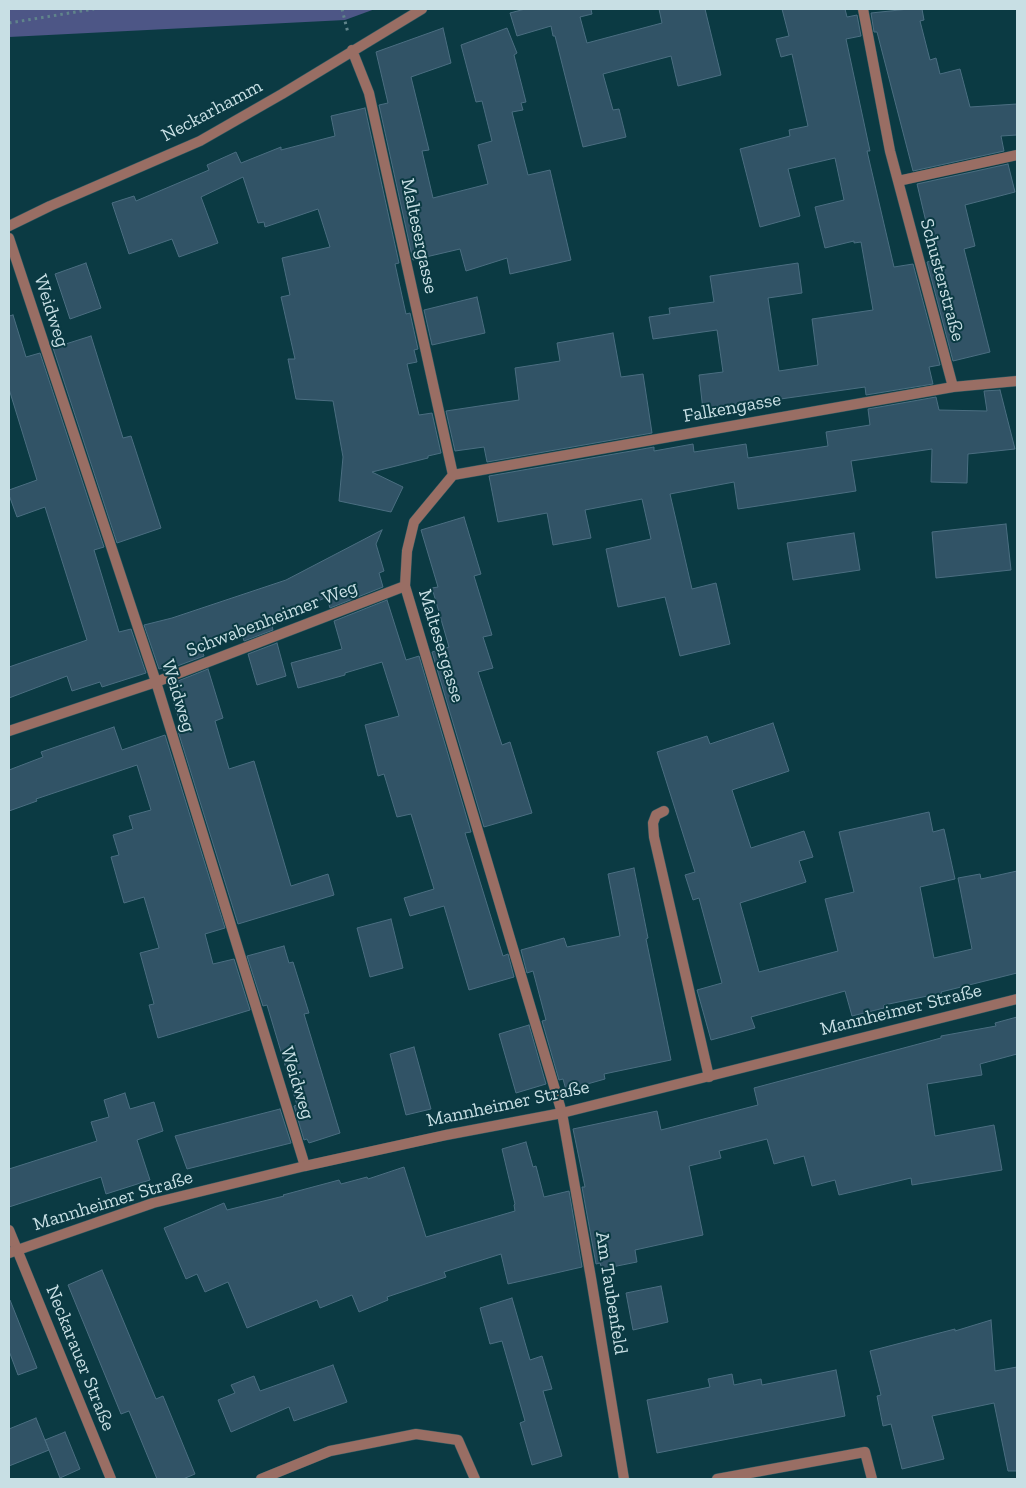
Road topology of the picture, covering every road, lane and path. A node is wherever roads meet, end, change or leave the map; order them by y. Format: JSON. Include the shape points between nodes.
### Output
{"nodes":[{"id":1,"x":94,"y":9,"type":"edge"},
{"id":2,"x":342,"y":9,"type":"edge"},
{"id":3,"x":422,"y":9,"type":"edge"},
{"id":4,"x":864,"y":9,"type":"edge"},
{"id":5,"x":9,"y":23,"type":"edge"},
{"id":6,"x":352,"y":50,"type":"junction"},
{"id":7,"x":1017,"y":155,"type":"edge"},
{"id":8,"x":898,"y":181,"type":"junction"},
{"id":9,"x":9,"y":226,"type":"edge"},
{"id":10,"x":9,"y":238,"type":"edge"},
{"id":11,"x":1017,"y":381,"type":"edge"},
{"id":12,"x":953,"y":387,"type":"junction"},
{"id":13,"x":454,"y":475,"type":"junction"},
{"id":14,"x":405,"y":586,"type":"junction"},
{"id":15,"x":156,"y":682,"type":"junction"},
{"id":16,"x":9,"y":731,"type":"edge"},
{"id":17,"x":664,"y":811,"type":"dead end"},
{"id":18,"x":1017,"y":998,"type":"edge"},
{"id":19,"x":709,"y":1076,"type":"junction"},
{"id":20,"x":562,"y":1113,"type":"junction"},
{"id":21,"x":305,"y":1166,"type":"junction"},
{"id":22,"x":9,"y":1230,"type":"edge"},
{"id":23,"x":13,"y":1251,"type":"edge"},
{"id":24,"x":111,"y":1479,"type":"edge"},
{"id":25,"x":261,"y":1479,"type":"edge"},
{"id":26,"x":476,"y":1479,"type":"edge"},
{"id":27,"x":624,"y":1479,"type":"edge"},
{"id":28,"x":717,"y":1479,"type":"edge"},
{"id":29,"x":872,"y":1479,"type":"edge"}],
"edges":[{"from":1,"to":5,"type":"path"},
{"from":2,"to":6,"type":"path"},
{"from":3,"to":6,"type":"street","name":"Neckarhamm"},
{"from":4,"to":8,"type":"street","name":"Schusterstraße"},
{"from":6,"to":9,"type":"street","name":"Neckarhamm","via":[[200,141]]},
{"from":6,"to":13,"type":"street","name":"Maltesergasse","via":[[369,93]]},
{"from":7,"to":8,"type":"street"},
{"from":8,"to":12,"type":"street","name":"Schusterstraße"},
{"from":10,"to":15,"type":"street","name":"Weidweg"},
{"from":11,"to":12,"type":"street","name":"Falkengasse"},
{"from":12,"to":13,"type":"street","name":"Falkengasse"},
{"from":13,"to":14,"type":"street","name":"Maltesergasse","via":[[414,522],[407,551]]},
{"from":14,"to":15,"type":"street","name":"Schwabenheimer Weg"},
{"from":14,"to":20,"type":"street","name":"Maltesergasse"},
{"from":15,"to":16,"type":"street","name":"Schwabenheimer Weg"},
{"from":15,"to":21,"type":"street","name":"Weidweg"},
{"from":17,"to":19,"type":"street","via":[[656,815],[654,837]]},
{"from":18,"to":19,"type":"street","name":"Mannheimer Straße"},
{"from":19,"to":20,"type":"street","name":"Mannheimer Straße"},
{"from":20,"to":21,"type":"street","name":"Mannheimer Straße"},
{"from":20,"to":27,"type":"street","name":"Am Taubenfeld"},
{"from":21,"to":23,"type":"street","name":"Mannheimer Straße","via":[[152,1203]]},
{"from":22,"to":23,"type":"street","name":"Neckarauer Straße"},
{"from":23,"to":24,"type":"street","name":"Neckarauer Straße"},
{"from":25,"to":26,"type":"street","via":[[330,1451],[416,1434],[458,1440]]},
{"from":28,"to":29,"type":"street","via":[[865,1452]]}]}
